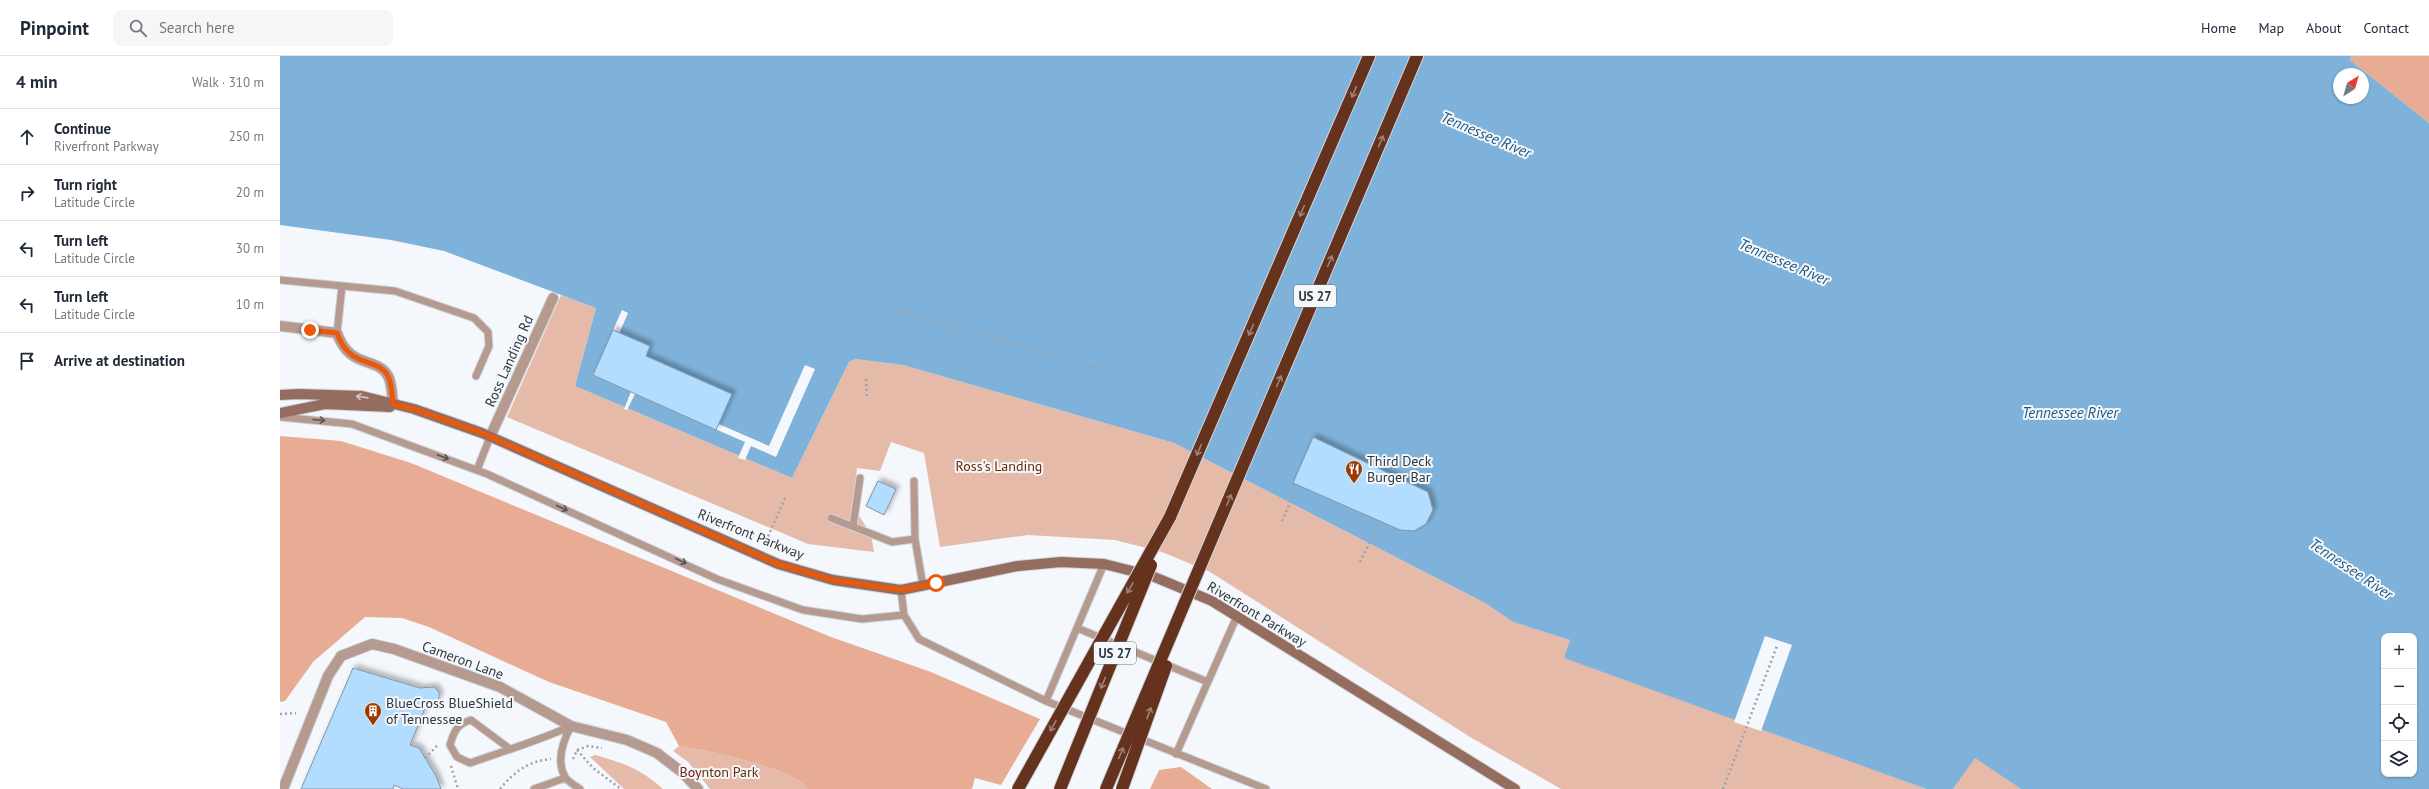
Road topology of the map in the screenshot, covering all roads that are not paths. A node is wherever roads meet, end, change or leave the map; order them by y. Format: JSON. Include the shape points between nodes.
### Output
{"nodes":[{"id":1,"x":1369,"y":56,"type":"edge"},
{"id":2,"x":1417,"y":56,"type":"edge"},
{"id":3,"x":280,"y":280,"type":"edge"},
{"id":4,"x":342,"y":286,"type":"junction"},
{"id":5,"x":553,"y":298,"type":"dead end"},
{"id":6,"x":280,"y":326,"type":"edge"},
{"id":7,"x":337,"y":333,"type":"junction"},
{"id":8,"x":476,"y":376,"type":"dead end"},
{"id":9,"x":280,"y":395,"type":"edge"},
{"id":10,"x":393,"y":404,"type":"junction"},
{"id":11,"x":414,"y":409,"type":"junction"},
{"id":12,"x":280,"y":413,"type":"edge"},
{"id":13,"x":280,"y":417,"type":"edge"},
{"id":14,"x":490,"y":437,"type":"junction"},
{"id":15,"x":477,"y":470,"type":"junction"},
{"id":16,"x":860,"y":478,"type":"dead end"},
{"id":17,"x":914,"y":481,"type":"dead end"},
{"id":18,"x":1170,"y":517,"type":"junction"},
{"id":19,"x":831,"y":518,"type":"dead end"},
{"id":20,"x":854,"y":526,"type":"junction"},
{"id":21,"x":1213,"y":536,"type":"junction"},
{"id":22,"x":915,"y":539,"type":"junction"},
{"id":23,"x":1104,"y":564,"type":"junction"},
{"id":24,"x":923,"y":586,"type":"junction"},
{"id":25,"x":901,"y":590,"type":"junction"},
{"id":26,"x":904,"y":615,"type":"junction"},
{"id":27,"x":1237,"y":616,"type":"junction"},
{"id":28,"x":1077,"y":628,"type":"junction"},
{"id":29,"x":1208,"y":682,"type":"junction"},
{"id":30,"x":1046,"y":701,"type":"junction"},
{"id":31,"x":571,"y":726,"type":"junction"},
{"id":32,"x":510,"y":749,"type":"junction"},
{"id":33,"x":1176,"y":754,"type":"junction"},
{"id":34,"x":565,"y":778,"type":"junction"},
{"id":35,"x":1512,"y":788,"type":"edge"},
{"id":36,"x":283,"y":789,"type":"edge"},
{"id":37,"x":534,"y":789,"type":"edge"},
{"id":38,"x":580,"y":789,"type":"edge"},
{"id":39,"x":698,"y":789,"type":"edge"},
{"id":40,"x":1018,"y":789,"type":"edge"},
{"id":41,"x":1060,"y":789,"type":"edge"},
{"id":42,"x":1106,"y":789,"type":"edge"},
{"id":43,"x":1122,"y":789,"type":"edge"},
{"id":44,"x":1266,"y":789,"type":"edge"}],
"edges":[{"from":1,"to":18,"type":"highway","number":"US 27","one_way":true},
{"from":21,"to":2,"type":"highway","number":"US 27","one_way":true},
{"from":3,"to":4,"type":"lane"},
{"from":4,"to":7,"type":"lane"},
{"from":4,"to":8,"type":"lane","via":[[395,291],[474,318],[488,332],[489,346]]},
{"from":5,"to":14,"type":"street","name":"Ross Landing Rd"},
{"from":6,"to":7,"type":"street"},
{"from":7,"to":10,"type":"street","via":[[349,354],[357,360],[384,370],[389,377]]},
{"from":10,"to":9,"type":"main road","name":"Riverfront Parkway","one_way":true,"via":[[362,396]]},
{"from":10,"to":11,"type":"main road","name":"Riverfront Parkway"},
{"from":11,"to":12,"type":"main road","name":"Riverfront Parkway","via":[[325,404]]},
{"from":11,"to":14,"type":"main road","name":"Riverfront Parkway"},
{"from":13,"to":15,"type":"lane","one_way":true,"via":[[352,424]]},
{"from":14,"to":15,"type":"lane"},
{"from":14,"to":25,"type":"main road","name":"Riverfront Parkway","via":[[778,564],[833,580]]},
{"from":15,"to":26,"type":"lane","one_way":true,"via":[[717,579],[803,610],[862,619]]},
{"from":16,"to":20,"type":"lane"},
{"from":17,"to":22,"type":"lane"},
{"from":18,"to":40,"type":"highway","one_way":true,"bridge":true},
{"from":18,"to":41,"type":"highway","number":"US 27","one_way":true,"bridge":true},
{"from":19,"to":20,"type":"lane"},
{"from":20,"to":22,"type":"lane","via":[[892,542]]},
{"from":42,"to":21,"type":"highway","number":"US 27","one_way":true,"bridge":true},
{"from":43,"to":21,"type":"highway","one_way":true,"bridge":true},
{"from":22,"to":24,"type":"lane"},
{"from":23,"to":24,"type":"main road","name":"Riverfront Parkway","via":[[1061,562],[1018,566]]},
{"from":23,"to":27,"type":"main road","name":"Riverfront Parkway","via":[[1152,576],[1212,601]]},
{"from":23,"to":28,"type":"lane"},
{"from":24,"to":25,"type":"main road","name":"Riverfront Parkway"},
{"from":25,"to":26,"type":"lane"},
{"from":26,"to":30,"type":"lane","via":[[919,639]]},
{"from":27,"to":29,"type":"lane"},
{"from":27,"to":35,"type":"main road","name":"Riverfront Parkway"},
{"from":28,"to":29,"type":"lane"},
{"from":28,"to":30,"type":"lane"},
{"from":29,"to":33,"type":"lane"},
{"from":30,"to":33,"type":"lane"},
{"from":31,"to":32,"type":"lane"},
{"from":31,"to":34,"type":"lane","via":[[563,741],[561,758]]},
{"from":31,"to":36,"type":"street","name":"Cameron Lane","via":[[500,687],[394,649],[372,644],[341,656],[328,676]]},
{"from":31,"to":39,"type":"street","name":"Cameron Lane","via":[[627,740],[657,753],[683,772]]},
{"from":32,"to":32,"type":"lane","via":[[470,763],[457,757],[450,745],[455,730],[462,723],[471,720]]},
{"from":33,"to":44,"type":"lane"},
{"from":34,"to":37,"type":"lane"},
{"from":34,"to":38,"type":"lane"}]}
